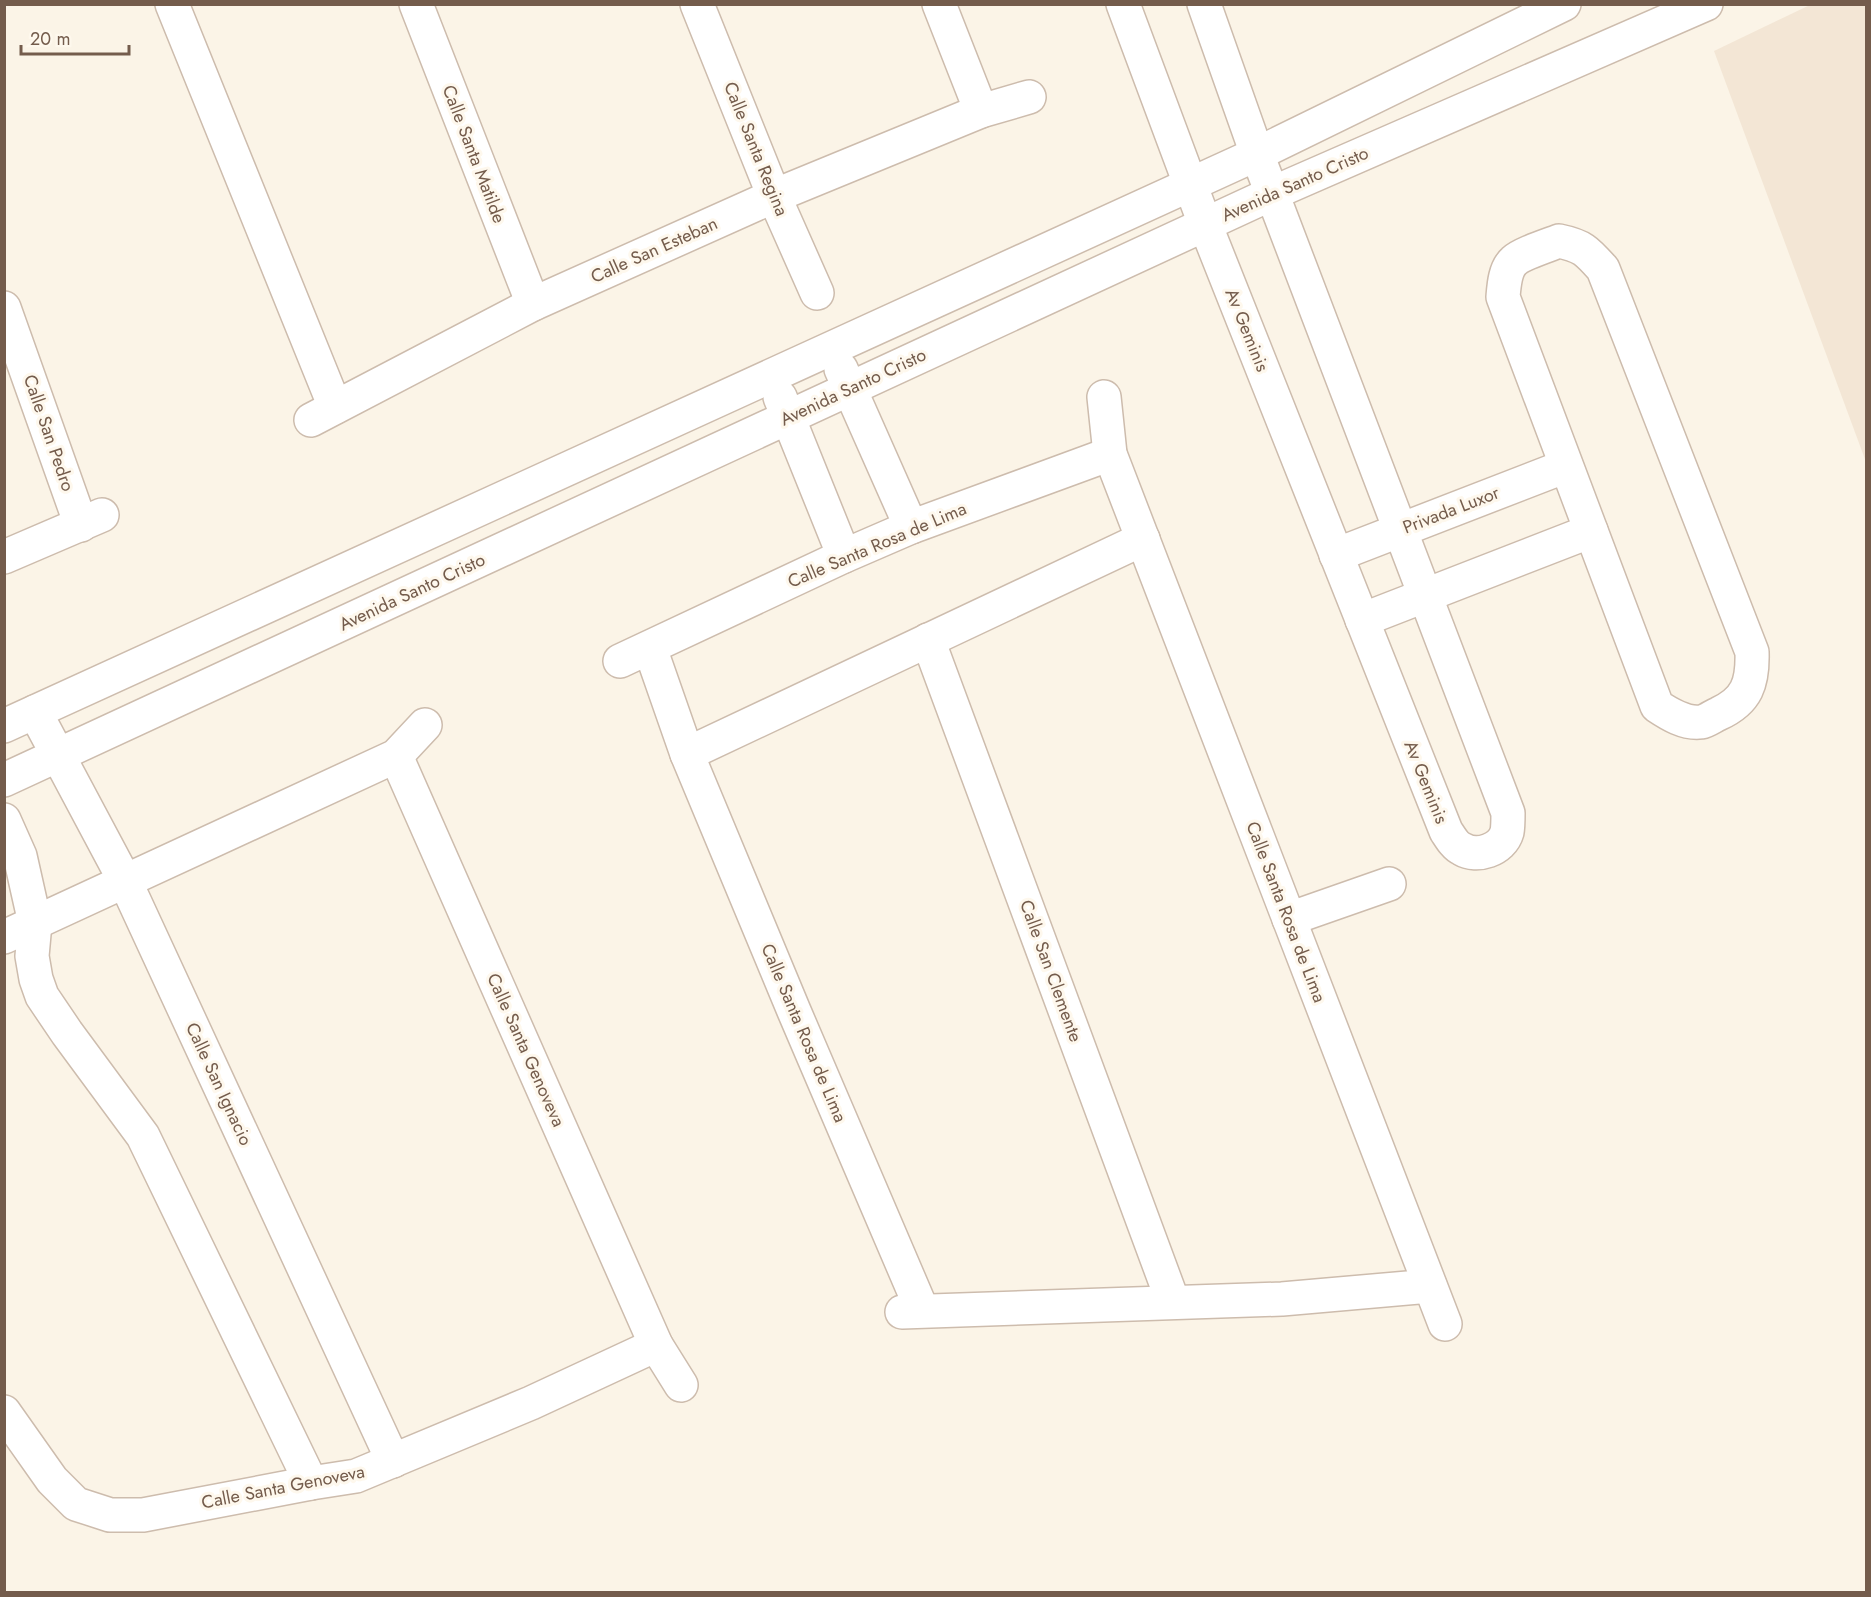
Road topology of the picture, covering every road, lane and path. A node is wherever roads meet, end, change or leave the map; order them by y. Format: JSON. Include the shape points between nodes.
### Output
{"nodes":[{"id":1,"x":171,"y":4,"type":"edge"},
{"id":2,"x":416,"y":4,"type":"edge"},
{"id":3,"x":697,"y":4,"type":"edge"},
{"id":4,"x":939,"y":4,"type":"edge"},
{"id":5,"x":1123,"y":4,"type":"edge"},
{"id":6,"x":1204,"y":4,"type":"edge"},
{"id":7,"x":1564,"y":4,"type":"edge"},
{"id":8,"x":1706,"y":4,"type":"edge"},
{"id":9,"x":1667,"y":12,"type":"edge"},
{"id":10,"x":1029,"y":97,"type":"dead end"},
{"id":11,"x":981,"y":111,"type":"junction"},
{"id":12,"x":1257,"y":154,"type":"junction"},
{"id":13,"x":1190,"y":184,"type":"junction"},
{"id":14,"x":1272,"y":193,"type":"junction"},
{"id":15,"x":774,"y":196,"type":"junction"},
{"id":16,"x":1205,"y":224,"type":"junction"},
{"id":17,"x":816,"y":293,"type":"dead end"},
{"id":18,"x":532,"y":304,"type":"junction"},
{"id":19,"x":4,"y":308,"type":"edge"},
{"id":20,"x":832,"y":348,"type":"junction"},
{"id":21,"x":772,"y":376,"type":"junction"},
{"id":22,"x":850,"y":388,"type":"junction"},
{"id":23,"x":1104,"y":397,"type":"dead end"},
{"id":24,"x":789,"y":417,"type":"junction"},
{"id":25,"x":1110,"y":454,"type":"junction"},
{"id":26,"x":1566,"y":466,"type":"junction"},
{"id":27,"x":911,"y":527,"type":"junction"},
{"id":28,"x":1400,"y":530,"type":"junction"},
{"id":29,"x":1591,"y":531,"type":"junction"},
{"id":30,"x":1143,"y":539,"type":"junction"},
{"id":31,"x":1336,"y":555,"type":"junction"},
{"id":32,"x":844,"y":556,"type":"junction"},
{"id":33,"x":4,"y":557,"type":"edge"},
{"id":34,"x":1425,"y":595,"type":"junction"},
{"id":35,"x":1362,"y":620,"type":"junction"},
{"id":36,"x":928,"y":640,"type":"junction"},
{"id":37,"x":650,"y":648,"type":"junction"},
{"id":38,"x":620,"y":661,"type":"dead end"},
{"id":39,"x":35,"y":712,"type":"junction"},
{"id":40,"x":426,"y":725,"type":"dead end"},
{"id":41,"x":4,"y":726,"type":"edge"},
{"id":42,"x":687,"y":754,"type":"junction"},
{"id":43,"x":58,"y":755,"type":"junction"},
{"id":44,"x":396,"y":756,"type":"junction"},
{"id":45,"x":4,"y":780,"type":"edge"},
{"id":46,"x":4,"y":820,"type":"edge"},
{"id":47,"x":125,"y":881,"type":"junction"},
{"id":48,"x":1389,"y":884,"type":"dead end"},
{"id":49,"x":1289,"y":919,"type":"junction"},
{"id":50,"x":36,"y":923,"type":"junction"},
{"id":51,"x":4,"y":937,"type":"edge"},
{"id":52,"x":1430,"y":1286,"type":"junction"},
{"id":53,"x":1173,"y":1302,"type":"junction"},
{"id":54,"x":1445,"y":1324,"type":"dead end"},
{"id":55,"x":656,"y":1345,"type":"junction"},
{"id":56,"x":681,"y":1385,"type":"dead end"},
{"id":57,"x":4,"y":1413,"type":"edge"},
{"id":58,"x":393,"y":1461,"type":"junction"},
{"id":59,"x":311,"y":1483,"type":"junction"}],
"edges":[{"from":1,"to":18,"type":"street","name":"Calle San Esteban","via":[[323,414]]},
{"from":2,"to":18,"type":"street","name":"Calle Santa Matilde"},
{"from":3,"to":15,"type":"street","name":"Calle Santa Regina"},
{"from":4,"to":11,"type":"street"},
{"from":5,"to":13,"type":"street","name":"Av Geminis"},
{"from":6,"to":12,"type":"street","name":"Av Geminis"},
{"from":7,"to":12,"type":"street"},
{"from":8,"to":9,"type":"street","name":"Avenida Santo Cristo"},
{"from":9,"to":14,"type":"street","name":"Avenida Santo Cristo"},
{"from":10,"to":11,"type":"street","name":"Calle San Esteban"},
{"from":11,"to":15,"type":"street","name":"Calle San Esteban"},
{"from":12,"to":13,"type":"street"},
{"from":12,"to":14,"type":"street","name":"Av Geminis"},
{"from":13,"to":16,"type":"street","name":"Av Geminis"},
{"from":13,"to":20,"type":"street"},
{"from":14,"to":16,"type":"street","name":"Avenida Santo Cristo"},
{"from":14,"to":28,"type":"street","name":"Av Geminis"},
{"from":15,"to":17,"type":"street","name":"Calle Santa Regina"},
{"from":15,"to":18,"type":"street","name":"Calle San Esteban"},
{"from":16,"to":22,"type":"street","name":"Avenida Santo Cristo"},
{"from":16,"to":31,"type":"street","name":"Av Geminis"},
{"from":19,"to":33,"type":"street","name":"Calle San Pedro","via":[[91,520]]},
{"from":20,"to":21,"type":"street"},
{"from":20,"to":22,"type":"street"},
{"from":21,"to":24,"type":"street"},
{"from":21,"to":39,"type":"street"},
{"from":22,"to":24,"type":"street","name":"Avenida Santo Cristo"},
{"from":22,"to":27,"type":"street"},
{"from":23,"to":25,"type":"street","name":"Calle Santa Rosa de Lima"},
{"from":24,"to":32,"type":"street"},
{"from":24,"to":43,"type":"street","name":"Avenida Santo Cristo"},
{"from":25,"to":27,"type":"street","name":"Calle Santa Rosa de Lima"},
{"from":25,"to":30,"type":"street","name":"Calle Santa Rosa de Lima"},
{"from":26,"to":28,"type":"street","name":"Privada Luxor"},
{"from":26,"to":29,"type":"street"},
{"from":26,"to":29,"type":"street","via":[[1503,297],[1504,282],[1515,260],[1559,241],[1587,251],[1603,269],[1752,652],[1747,690],[1734,707],[1701,722],[1670,715],[1657,706]]},
{"from":27,"to":32,"type":"street","name":"Calle Santa Rosa de Lima"},
{"from":28,"to":31,"type":"street","name":"Privada Luxor"},
{"from":28,"to":34,"type":"street","name":"Av Geminis"},
{"from":29,"to":34,"type":"street"},
{"from":30,"to":36,"type":"street"},
{"from":30,"to":49,"type":"street","name":"Calle Santa Rosa de Lima"},
{"from":31,"to":35,"type":"street","name":"Av Geminis"},
{"from":32,"to":37,"type":"street","name":"Calle Santa Rosa de Lima"},
{"from":34,"to":35,"type":"street"},
{"from":34,"to":35,"type":"street","name":"Av Geminis","via":[[1508,813],[1507,833],[1486,852],[1460,849],[1446,831]]},
{"from":36,"to":42,"type":"street"},
{"from":36,"to":53,"type":"street","name":"Calle San Clemente"},
{"from":37,"to":38,"type":"street","name":"Calle Santa Rosa de Lima"},
{"from":37,"to":42,"type":"street","name":"Calle Santa Rosa de Lima"},
{"from":39,"to":41,"type":"street"},
{"from":39,"to":43,"type":"street","name":"Calle San Ignacio"},
{"from":40,"to":44,"type":"street"},
{"from":42,"to":53,"type":"street","name":"Calle Santa Rosa de Lima","via":[[794,1011],[911,1311]]},
{"from":43,"to":45,"type":"street","name":"Avenida Santo Cristo"},
{"from":43,"to":47,"type":"street","name":"Calle San Ignacio"},
{"from":44,"to":47,"type":"street"},
{"from":44,"to":55,"type":"street","name":"Calle Santa Genoveva"},
{"from":46,"to":50,"type":"street","via":[[20,856]]},
{"from":47,"to":50,"type":"street"},
{"from":47,"to":58,"type":"street","name":"Calle San Ignacio"},
{"from":48,"to":49,"type":"street"},
{"from":49,"to":52,"type":"street","name":"Calle Santa Rosa de Lima"},
{"from":50,"to":51,"type":"street"},
{"from":50,"to":59,"type":"street","via":[[32,956],[42,996],[143,1136]]},
{"from":52,"to":53,"type":"street","name":"Calle Santa Rosa de Lima","via":[[1282,1299]]},
{"from":52,"to":54,"type":"street","name":"Calle Santa Rosa de Lima"},
{"from":55,"to":56,"type":"street","name":"Calle Santa Genoveva"},
{"from":55,"to":58,"type":"street","name":"Calle Santa Genoveva"},
{"from":57,"to":59,"type":"street","name":"Calle Santa Genoveva","via":[[52,1480],[76,1504],[110,1515],[143,1515]]},
{"from":58,"to":59,"type":"street","name":"Calle Santa Genoveva","via":[[356,1476]]}]}
